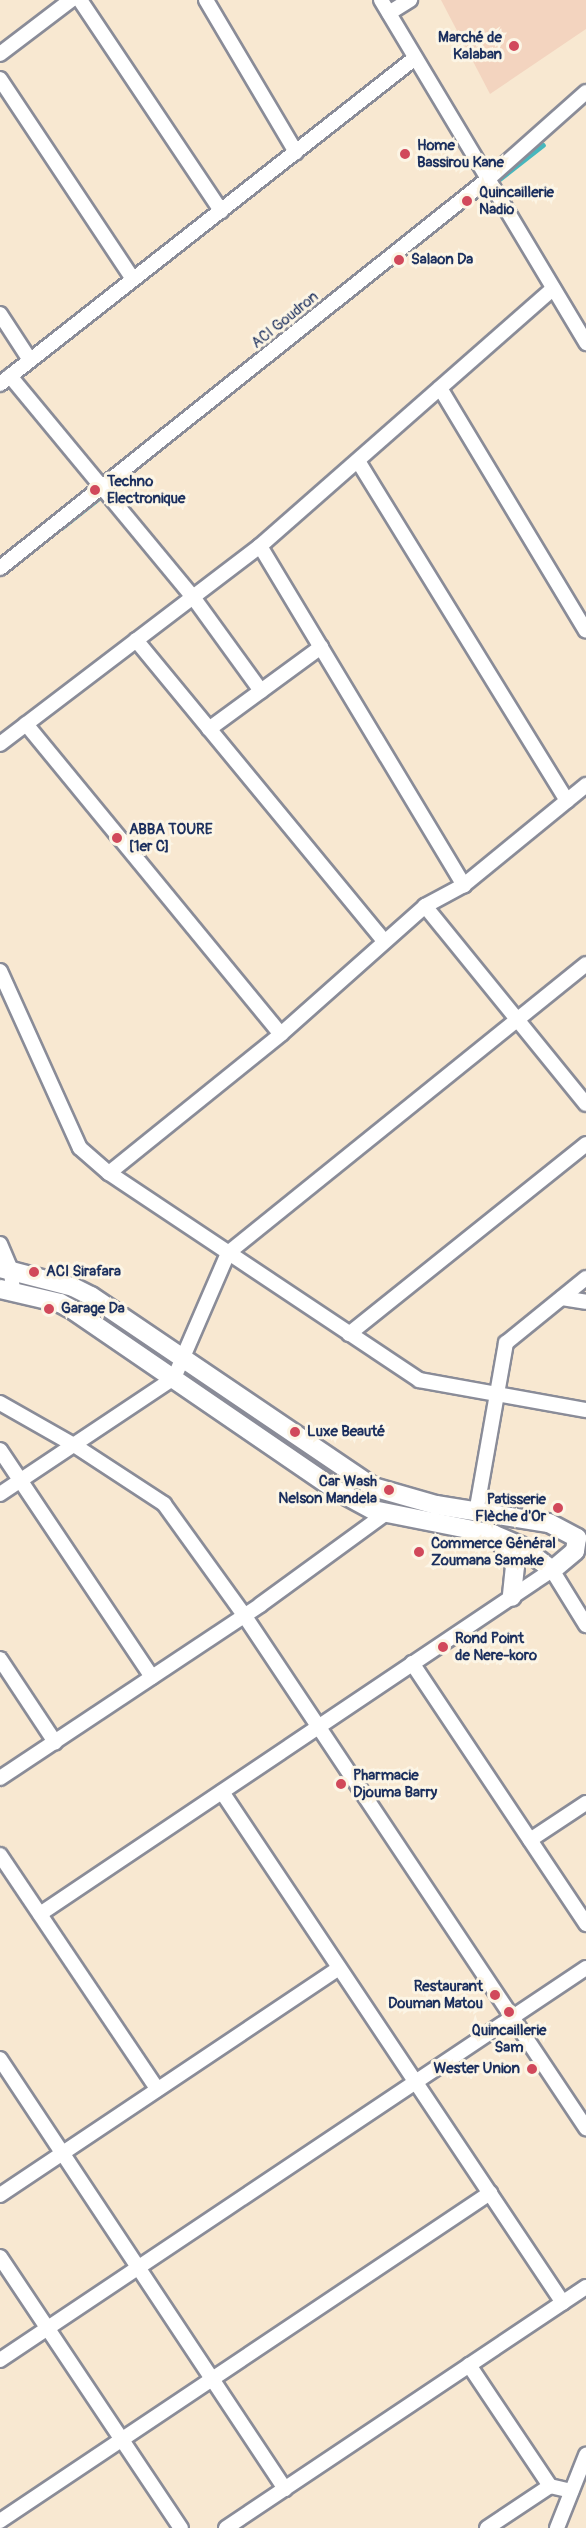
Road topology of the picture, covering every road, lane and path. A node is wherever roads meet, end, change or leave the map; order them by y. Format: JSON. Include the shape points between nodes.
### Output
{"nodes":[{"id":1,"x":71,"y":0,"type":"edge"},
{"id":2,"x":80,"y":0,"type":"edge"},
{"id":3,"x":206,"y":0,"type":"edge"},
{"id":4,"x":381,"y":0,"type":"edge"},
{"id":5,"x":410,"y":0,"type":"edge"},
{"id":6,"x":389,"y":13,"type":"junction"},
{"id":7,"x":0,"y":54,"type":"edge"},
{"id":8,"x":415,"y":58,"type":"junction"},
{"id":9,"x":0,"y":80,"type":"edge"},
{"id":10,"x":586,"y":92,"type":"edge"},
{"id":11,"x":296,"y":152,"type":"junction"},
{"id":12,"x":488,"y":179,"type":"junction"},
{"id":13,"x":221,"y":211,"type":"junction"},
{"id":14,"x":132,"y":279,"type":"junction"},
{"id":15,"x":553,"y":289,"type":"junction"},
{"id":16,"x":0,"y":314,"type":"edge"},
{"id":17,"x":586,"y":343,"type":"edge"},
{"id":18,"x":30,"y":360,"type":"junction"},
{"id":19,"x":5,"y":380,"type":"edge"},
{"id":20,"x":440,"y":388,"type":"junction"},
{"id":21,"x":358,"y":460,"type":"junction"},
{"id":22,"x":102,"y":488,"type":"junction"},
{"id":23,"x":260,"y":546,"type":"junction"},
{"id":24,"x":0,"y":568,"type":"edge"},
{"id":25,"x":193,"y":597,"type":"junction"},
{"id":26,"x":586,"y":631,"type":"edge"},
{"id":27,"x":136,"y":640,"type":"junction"},
{"id":28,"x":321,"y":647,"type":"junction"},
{"id":29,"x":261,"y":691,"type":"junction"},
{"id":30,"x":26,"y":724,"type":"junction"},
{"id":31,"x":209,"y":729,"type":"junction"},
{"id":32,"x":0,"y":744,"type":"edge"},
{"id":33,"x":586,"y":785,"type":"edge"},
{"id":34,"x":567,"y":801,"type":"junction"},
{"id":35,"x":464,"y":885,"type":"junction"},
{"id":36,"x":425,"y":906,"type":"junction"},
{"id":37,"x":384,"y":941,"type":"junction"},
{"id":38,"x":586,"y":964,"type":"edge"},
{"id":39,"x":0,"y":971,"type":"edge"},
{"id":40,"x":517,"y":1020,"type":"junction"},
{"id":41,"x":280,"y":1034,"type":"junction"},
{"id":42,"x":586,"y":1104,"type":"edge"},
{"id":43,"x":586,"y":1144,"type":"edge"},
{"id":44,"x":109,"y":1173,"type":"junction"},
{"id":45,"x":0,"y":1244,"type":"edge"},
{"id":46,"x":228,"y":1253,"type":"junction"},
{"id":47,"x":6,"y":1269,"type":"edge"},
{"id":48,"x":586,"y":1278,"type":"edge"},
{"id":49,"x":7,"y":1290,"type":"edge"},
{"id":50,"x":562,"y":1298,"type":"junction"},
{"id":51,"x":586,"y":1302,"type":"edge"},
{"id":52,"x":349,"y":1334,"type":"junction"},
{"id":53,"x":183,"y":1357,"type":"junction"},
{"id":54,"x":174,"y":1378,"type":"junction"},
{"id":55,"x":497,"y":1396,"type":"junction"},
{"id":56,"x":0,"y":1403,"type":"edge"},
{"id":57,"x":586,"y":1410,"type":"edge"},
{"id":58,"x":74,"y":1445,"type":"junction"},
{"id":59,"x":0,"y":1450,"type":"edge"},
{"id":60,"x":20,"y":1481,"type":"junction"},
{"id":61,"x":0,"y":1494,"type":"edge"},
{"id":62,"x":386,"y":1513,"type":"junction"},
{"id":63,"x":476,"y":1513,"type":"junction"},
{"id":64,"x":493,"y":1534,"type":"junction"},
{"id":65,"x":581,"y":1537,"type":"edge"},
{"id":66,"x":552,"y":1570,"type":"junction"},
{"id":67,"x":512,"y":1597,"type":"junction"},
{"id":68,"x":244,"y":1615,"type":"junction"},
{"id":69,"x":586,"y":1624,"type":"edge"},
{"id":70,"x":0,"y":1659,"type":"edge"},
{"id":71,"x":412,"y":1663,"type":"junction"},
{"id":72,"x":152,"y":1677,"type":"junction"},
{"id":73,"x":318,"y":1728,"type":"junction"},
{"id":74,"x":55,"y":1742,"type":"junction"},
{"id":75,"x":0,"y":1779,"type":"edge"},
{"id":76,"x":222,"y":1792,"type":"junction"},
{"id":77,"x":586,"y":1803,"type":"edge"},
{"id":78,"x":530,"y":1840,"type":"junction"},
{"id":79,"x":0,"y":1854,"type":"edge"},
{"id":80,"x":40,"y":1914,"type":"junction"},
{"id":81,"x":586,"y":1924,"type":"edge"},
{"id":82,"x":339,"y":1968,"type":"junction"},
{"id":83,"x":586,"y":1968,"type":"edge"},
{"id":84,"x":512,"y":2017,"type":"junction"},
{"id":85,"x":0,"y":2059,"type":"edge"},
{"id":86,"x":416,"y":2082,"type":"junction"},
{"id":87,"x":157,"y":2089,"type":"junction"},
{"id":88,"x":586,"y":2128,"type":"edge"},
{"id":89,"x":62,"y":2153,"type":"junction"},
{"id":90,"x":490,"y":2193,"type":"junction"},
{"id":91,"x":0,"y":2195,"type":"edge"},
{"id":92,"x":0,"y":2257,"type":"edge"},
{"id":93,"x":138,"y":2267,"type":"junction"},
{"id":94,"x":586,"y":2287,"type":"edge"},
{"id":95,"x":563,"y":2302,"type":"junction"},
{"id":96,"x":48,"y":2328,"type":"junction"},
{"id":97,"x":0,"y":2360,"type":"edge"},
{"id":98,"x":469,"y":2365,"type":"junction"},
{"id":99,"x":212,"y":2379,"type":"junction"},
{"id":100,"x":122,"y":2439,"type":"junction"},
{"id":101,"x":586,"y":2455,"type":"edge"},
{"id":102,"x":586,"y":2475,"type":"edge"},
{"id":103,"x":550,"y":2486,"type":"junction"},
{"id":104,"x":285,"y":2489,"type":"junction"},
{"id":105,"x":572,"y":2491,"type":"junction"},
{"id":106,"x":0,"y":2521,"type":"edge"},
{"id":107,"x":181,"y":2528,"type":"edge"},
{"id":108,"x":226,"y":2528,"type":"edge"},
{"id":109,"x":487,"y":2528,"type":"edge"},
{"id":110,"x":557,"y":2528,"type":"edge"}],
"edges":[{"from":1,"to":7,"type":"street"},
{"from":2,"to":13,"type":"street"},
{"from":3,"to":11,"type":"street"},
{"from":4,"to":6,"type":"street"},
{"from":5,"to":6,"type":"street"},
{"from":6,"to":8,"type":"street"},
{"from":8,"to":11,"type":"street"},
{"from":8,"to":12,"type":"street"},
{"from":9,"to":14,"type":"street"},
{"from":10,"to":12,"type":"street","name":"ACI Goudron"},
{"from":11,"to":13,"type":"street"},
{"from":12,"to":15,"type":"street"},
{"from":12,"to":22,"type":"street","name":"ACI Goudron"},
{"from":13,"to":14,"type":"street"},
{"from":14,"to":18,"type":"street"},
{"from":15,"to":17,"type":"street"},
{"from":15,"to":20,"type":"street"},
{"from":16,"to":18,"type":"street"},
{"from":18,"to":19,"type":"street"},
{"from":19,"to":22,"type":"street"},
{"from":20,"to":21,"type":"street"},
{"from":20,"to":26,"type":"street"},
{"from":21,"to":23,"type":"street"},
{"from":21,"to":34,"type":"street"},
{"from":22,"to":24,"type":"street","name":"ACI Goudron"},
{"from":22,"to":25,"type":"street"},
{"from":23,"to":25,"type":"street"},
{"from":23,"to":28,"type":"street"},
{"from":25,"to":27,"type":"street"},
{"from":25,"to":29,"type":"street"},
{"from":27,"to":30,"type":"street"},
{"from":27,"to":31,"type":"street"},
{"from":28,"to":29,"type":"street"},
{"from":28,"to":35,"type":"street"},
{"from":29,"to":31,"type":"street"},
{"from":30,"to":32,"type":"street"},
{"from":30,"to":41,"type":"street"},
{"from":31,"to":37,"type":"street"},
{"from":33,"to":34,"type":"street"},
{"from":34,"to":35,"type":"street"},
{"from":35,"to":36,"type":"street"},
{"from":36,"to":37,"type":"street"},
{"from":36,"to":40,"type":"street"},
{"from":37,"to":41,"type":"street"},
{"from":38,"to":40,"type":"street"},
{"from":39,"to":44,"type":"street","via":[[80,1148]]},
{"from":40,"to":42,"type":"street"},
{"from":40,"to":46,"type":"street"},
{"from":41,"to":44,"type":"street"},
{"from":43,"to":52,"type":"street"},
{"from":44,"to":46,"type":"street"},
{"from":45,"to":47,"type":"street"},
{"from":46,"to":52,"type":"street"},
{"from":46,"to":53,"type":"street"},
{"from":47,"to":49,"type":"street"},
{"from":47,"to":53,"type":"main road","via":[[73,1287]]},
{"from":48,"to":50,"type":"street"},
{"from":49,"to":54,"type":"main road","via":[[75,1311]]},
{"from":50,"to":51,"type":"street"},
{"from":50,"to":55,"type":"street","via":[[506,1343]]},
{"from":52,"to":55,"type":"street","via":[[419,1380]]},
{"from":53,"to":54,"type":"street"},
{"from":53,"to":63,"type":"main road","via":[[373,1487]]},
{"from":54,"to":58,"type":"street"},
{"from":54,"to":62,"type":"main road","via":[[336,1490]]},
{"from":55,"to":57,"type":"street"},
{"from":55,"to":63,"type":"street"},
{"from":56,"to":58,"type":"street"},
{"from":58,"to":60,"type":"street"},
{"from":58,"to":68,"type":"street","via":[[164,1504]]},
{"from":59,"to":60,"type":"street"},
{"from":60,"to":61,"type":"street"},
{"from":60,"to":72,"type":"street"},
{"from":62,"to":64,"type":"main road"},
{"from":62,"to":68,"type":"street"},
{"from":63,"to":65,"type":"main road","via":[[549,1523]]},
{"from":64,"to":66,"type":"main road","via":[[523,1546]]},
{"from":64,"to":67,"type":"main road","via":[[511,1553],[515,1566]]},
{"from":65,"to":66,"type":"main road","via":[[575,1551]]},
{"from":66,"to":67,"type":"street"},
{"from":66,"to":69,"type":"street"},
{"from":67,"to":71,"type":"street"},
{"from":68,"to":72,"type":"street"},
{"from":68,"to":73,"type":"street"},
{"from":70,"to":74,"type":"street"},
{"from":71,"to":73,"type":"street"},
{"from":71,"to":78,"type":"street"},
{"from":72,"to":74,"type":"street"},
{"from":73,"to":76,"type":"street"},
{"from":73,"to":84,"type":"street"},
{"from":74,"to":75,"type":"street"},
{"from":76,"to":80,"type":"street"},
{"from":76,"to":82,"type":"street"},
{"from":77,"to":78,"type":"street"},
{"from":78,"to":81,"type":"street"},
{"from":79,"to":80,"type":"street"},
{"from":80,"to":87,"type":"street"},
{"from":82,"to":86,"type":"street"},
{"from":82,"to":87,"type":"street"},
{"from":83,"to":84,"type":"street"},
{"from":84,"to":86,"type":"street"},
{"from":84,"to":88,"type":"street"},
{"from":85,"to":89,"type":"street"},
{"from":86,"to":90,"type":"street"},
{"from":86,"to":93,"type":"street"},
{"from":87,"to":89,"type":"street"},
{"from":89,"to":91,"type":"street"},
{"from":89,"to":93,"type":"street"},
{"from":90,"to":95,"type":"street"},
{"from":90,"to":99,"type":"street"},
{"from":92,"to":96,"type":"street"},
{"from":93,"to":96,"type":"street"},
{"from":93,"to":99,"type":"street"},
{"from":94,"to":95,"type":"street"},
{"from":95,"to":98,"type":"street"},
{"from":96,"to":97,"type":"street"},
{"from":96,"to":100,"type":"street"},
{"from":98,"to":103,"type":"street"},
{"from":98,"to":104,"type":"street"},
{"from":99,"to":100,"type":"street"},
{"from":99,"to":104,"type":"street"},
{"from":100,"to":106,"type":"street"},
{"from":100,"to":107,"type":"street"},
{"from":101,"to":105,"type":"street"},
{"from":102,"to":105,"type":"street"},
{"from":103,"to":105,"type":"street"},
{"from":103,"to":109,"type":"street"},
{"from":104,"to":108,"type":"street"},
{"from":105,"to":110,"type":"street"}]}
